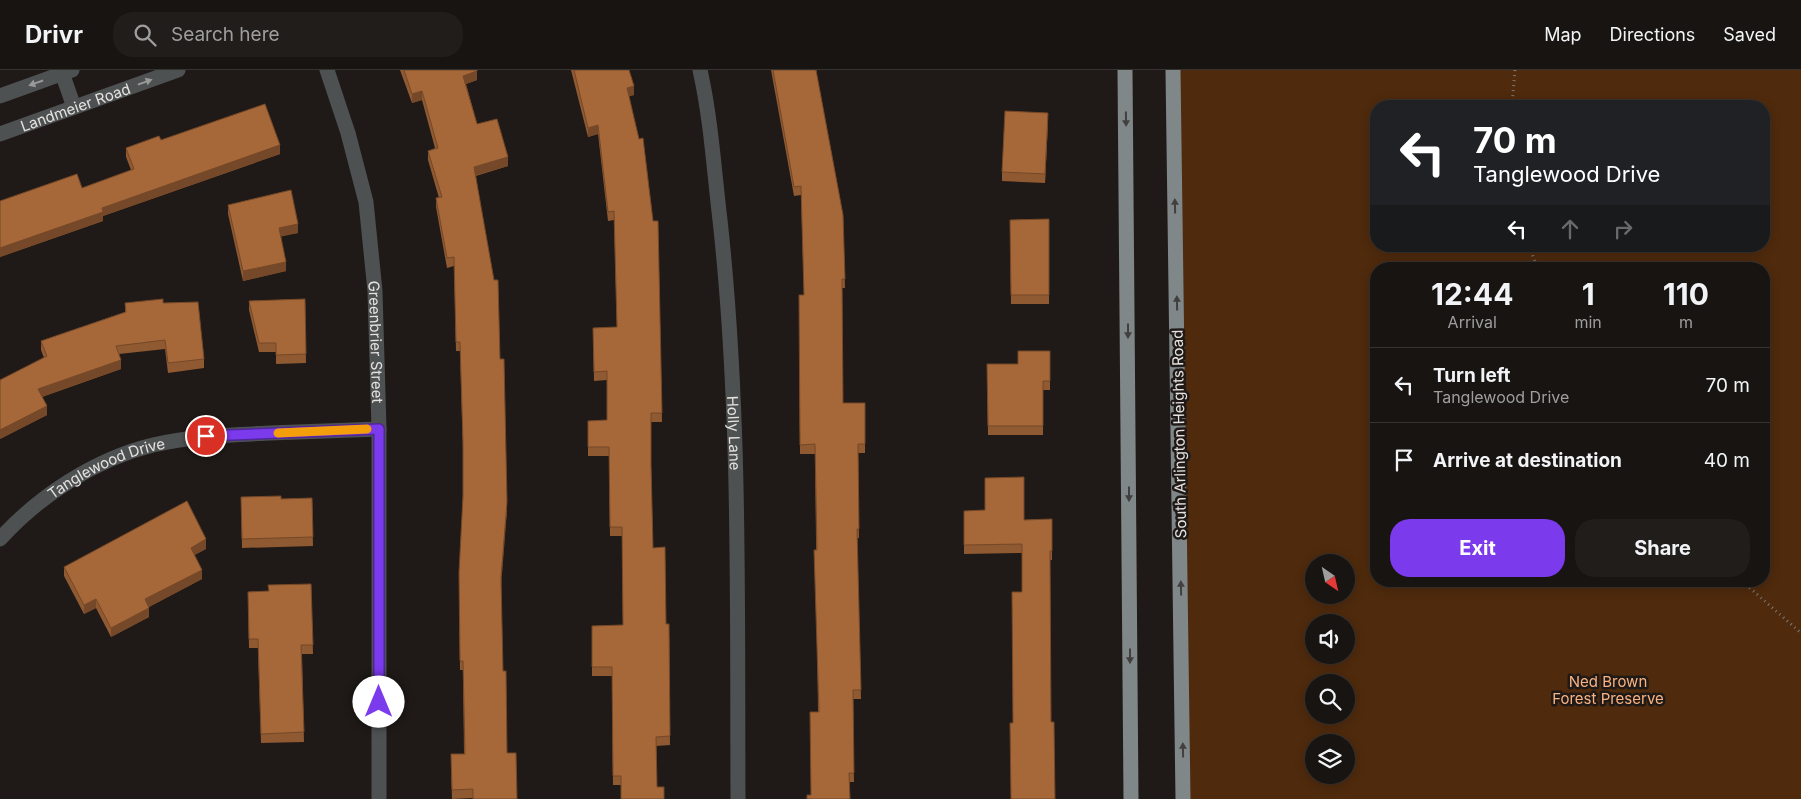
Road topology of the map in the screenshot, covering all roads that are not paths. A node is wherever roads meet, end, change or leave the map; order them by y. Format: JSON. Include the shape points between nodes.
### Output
{"nodes":[{"id":1,"x":178,"y":70,"type":"edge"},
{"id":2,"x":327,"y":70,"type":"edge"},
{"id":3,"x":700,"y":70,"type":"edge"},
{"id":4,"x":1125,"y":70,"type":"edge"},
{"id":5,"x":1172,"y":70,"type":"edge"},
{"id":6,"x":65,"y":71,"type":"edge"},
{"id":7,"x":0,"y":96,"type":"edge"},
{"id":8,"x":74,"y":107,"type":"junction"},
{"id":9,"x":0,"y":134,"type":"edge"},
{"id":10,"x":379,"y":429,"type":"junction"},
{"id":11,"x":0,"y":539,"type":"edge"},
{"id":12,"x":379,"y":799,"type":"edge"},
{"id":13,"x":738,"y":799,"type":"edge"},
{"id":14,"x":1131,"y":799,"type":"edge"},
{"id":15,"x":1183,"y":799,"type":"edge"}],
"edges":[{"from":8,"to":1,"type":"street","name":"Landmeier Road","one_way":true},
{"from":2,"to":10,"type":"street","name":"Greenbrier Street","via":[[348,132],[366,202],[375,291]]},
{"from":3,"to":13,"type":"street","name":"Holly Lane","via":[[728,294],[737,502]]},
{"from":4,"to":14,"type":"main road","one_way":true},
{"from":15,"to":5,"type":"main road","name":"South Arlington Heights Road","one_way":true},
{"from":6,"to":7,"type":"street","one_way":true},
{"from":6,"to":8,"type":"street"},
{"from":8,"to":9,"type":"street","name":"Landmeier Road"},
{"from":10,"to":11,"type":"street","name":"Tanglewood Drive","via":[[206,436],[152,446],[113,459],[65,483]]},
{"from":10,"to":12,"type":"street","name":"Greenbrier Street"}]}
